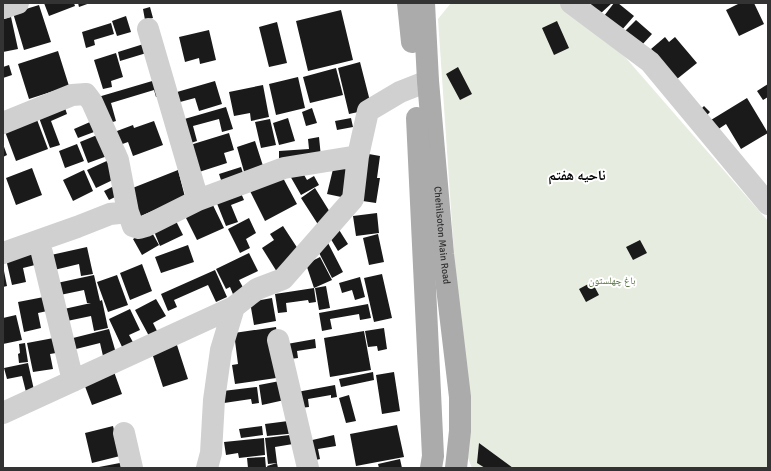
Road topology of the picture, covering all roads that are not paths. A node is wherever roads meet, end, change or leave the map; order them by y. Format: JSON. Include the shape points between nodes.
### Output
{"nodes":[{"id":1,"x":18,"y":3,"type":"edge"},
{"id":2,"x":408,"y":3,"type":"edge"},
{"id":3,"x":424,"y":3,"type":"edge"},
{"id":4,"x":571,"y":3,"type":"edge"},
{"id":5,"x":3,"y":8,"type":"edge"},
{"id":6,"x":148,"y":29,"type":"dead end"},
{"id":7,"x":422,"y":84,"type":"junction"},
{"id":8,"x":3,"y":123,"type":"edge"},
{"id":9,"x":358,"y":156,"type":"junction"},
{"id":10,"x":198,"y":200,"type":"junction"},
{"id":11,"x":768,"y":204,"type":"edge"},
{"id":12,"x":128,"y":212,"type":"junction"},
{"id":13,"x":3,"y":253,"type":"edge"},
{"id":14,"x":42,"y":253,"type":"dead end"},
{"id":15,"x":234,"y":307,"type":"junction"},
{"id":16,"x":278,"y":340,"type":"dead end"},
{"id":17,"x":73,"y":381,"type":"junction"},
{"id":18,"x":3,"y":413,"type":"edge"},
{"id":19,"x":124,"y":433,"type":"dead end"},
{"id":20,"x":132,"y":468,"type":"edge"},
{"id":21,"x":206,"y":468,"type":"edge"},
{"id":22,"x":308,"y":468,"type":"edge"},
{"id":23,"x":431,"y":468,"type":"edge"},
{"id":24,"x":456,"y":468,"type":"edge"}],
"edges":[{"from":1,"to":5,"type":"street"},
{"from":2,"to":7,"type":"main road","name":"Chehilsoton Main Road"},
{"from":3,"to":7,"type":"main road","name":"Chehilsoton Main Road"},
{"from":4,"to":11,"type":"street","via":[[650,62]]},
{"from":6,"to":10,"type":"street"},
{"from":7,"to":9,"type":"street","via":[[400,92],[368,112]]},
{"from":7,"to":23,"type":"main road","name":"Chehilsoton Main Road","via":[[433,448]]},
{"from":7,"to":24,"type":"main road","name":"Chehilsoton Main Road","via":[[460,397]]},
{"from":8,"to":12,"type":"street","via":[[72,95],[86,94],[118,160]]},
{"from":9,"to":10,"type":"street","via":[[284,168]]},
{"from":9,"to":15,"type":"street","via":[[353,199],[283,279],[257,289]]},
{"from":10,"to":12,"type":"street","via":[[139,228],[133,226]]},
{"from":12,"to":13,"type":"street","via":[[110,214]]},
{"from":14,"to":17,"type":"street"},
{"from":15,"to":17,"type":"street"},
{"from":15,"to":21,"type":"street","via":[[221,350],[214,400],[211,453]]},
{"from":16,"to":22,"type":"street"},
{"from":17,"to":18,"type":"street"},
{"from":19,"to":20,"type":"street"}]}
